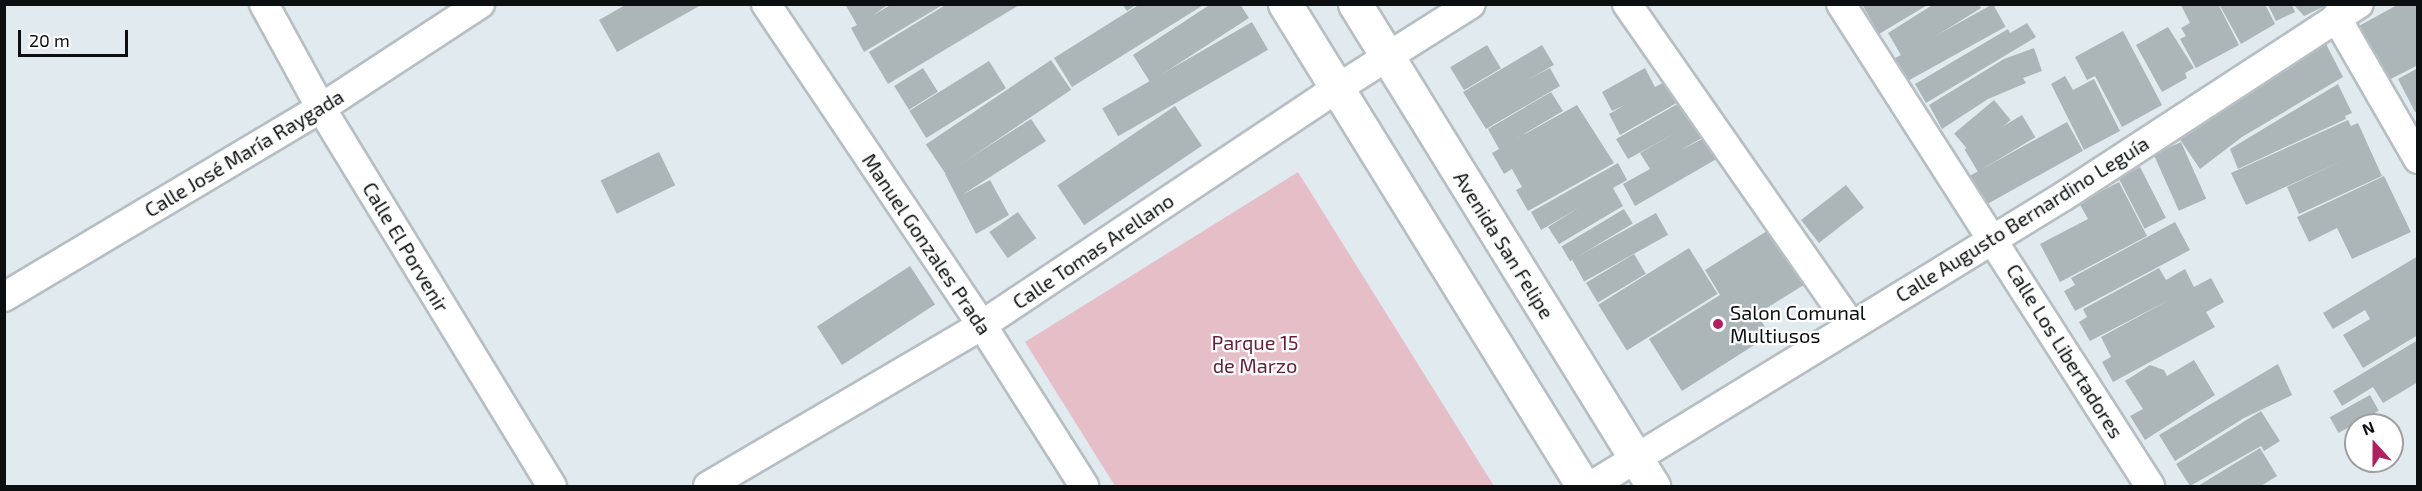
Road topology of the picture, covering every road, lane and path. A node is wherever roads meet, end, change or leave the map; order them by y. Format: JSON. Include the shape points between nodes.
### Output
{"nodes":[{"id":1,"x":264,"y":4,"type":"edge"},
{"id":2,"x":480,"y":4,"type":"edge"},
{"id":3,"x":766,"y":4,"type":"edge"},
{"id":4,"x":1285,"y":4,"type":"edge"},
{"id":5,"x":1354,"y":4,"type":"edge"},
{"id":6,"x":1471,"y":4,"type":"edge"},
{"id":7,"x":1627,"y":4,"type":"edge"},
{"id":8,"x":1841,"y":4,"type":"edge"},
{"id":9,"x":2347,"y":11,"type":"edge"},
{"id":10,"x":1388,"y":56,"type":"junction"},
{"id":11,"x":1338,"y":88,"type":"junction"},
{"id":12,"x":321,"y":108,"type":"junction"},
{"id":13,"x":2418,"y":159,"type":"edge"},
{"id":14,"x":1994,"y":239,"type":"junction"},
{"id":15,"x":4,"y":297,"type":"edge"},
{"id":16,"x":982,"y":324,"type":"junction"},
{"id":17,"x":1851,"y":325,"type":"junction"},
{"id":18,"x":1645,"y":474,"type":"edge"},
{"id":19,"x":552,"y":486,"type":"edge"},
{"id":20,"x":708,"y":486,"type":"edge"},
{"id":21,"x":1084,"y":486,"type":"edge"},
{"id":22,"x":1583,"y":486,"type":"edge"},
{"id":23,"x":1591,"y":486,"type":"edge"},
{"id":24,"x":2150,"y":486,"type":"edge"}],
"edges":[{"from":1,"to":12,"type":"street","name":"Calle El Porvenir"},
{"from":2,"to":12,"type":"street","name":"Calle José María Raygada"},
{"from":3,"to":16,"type":"street","name":"Manuel Gonzales Prada"},
{"from":4,"to":11,"type":"street"},
{"from":5,"to":10,"type":"street","name":"Avenida San Felipe"},
{"from":6,"to":10,"type":"street","name":"Calle Tomas Arellano"},
{"from":7,"to":17,"type":"street"},
{"from":8,"to":14,"type":"street","name":"Calle Los Libertadores"},
{"from":9,"to":13,"type":"street"},
{"from":9,"to":14,"type":"street","name":"Calle Augusto Bernardino Leguía"},
{"from":10,"to":11,"type":"street","name":"Calle Tomas Arellano"},
{"from":10,"to":18,"type":"street","name":"Avenida San Felipe"},
{"from":11,"to":16,"type":"street","name":"Calle Tomas Arellano"},
{"from":11,"to":22,"type":"street"},
{"from":12,"to":15,"type":"street","name":"Calle José María Raygada"},
{"from":12,"to":19,"type":"street","name":"Calle El Porvenir"},
{"from":14,"to":17,"type":"street","name":"Calle Augusto Bernardino Leguía"},
{"from":14,"to":24,"type":"street","name":"Calle Los Libertadores"},
{"from":16,"to":20,"type":"street","name":"Calle Tomas Arellano"},
{"from":16,"to":21,"type":"street","name":"Manuel Gonzales Prada"},
{"from":17,"to":18,"type":"street","name":"Calle Augusto Bernardino Leguía"},
{"from":18,"to":23,"type":"street","name":"Calle Augusto Bernardino Leguía"}]}
